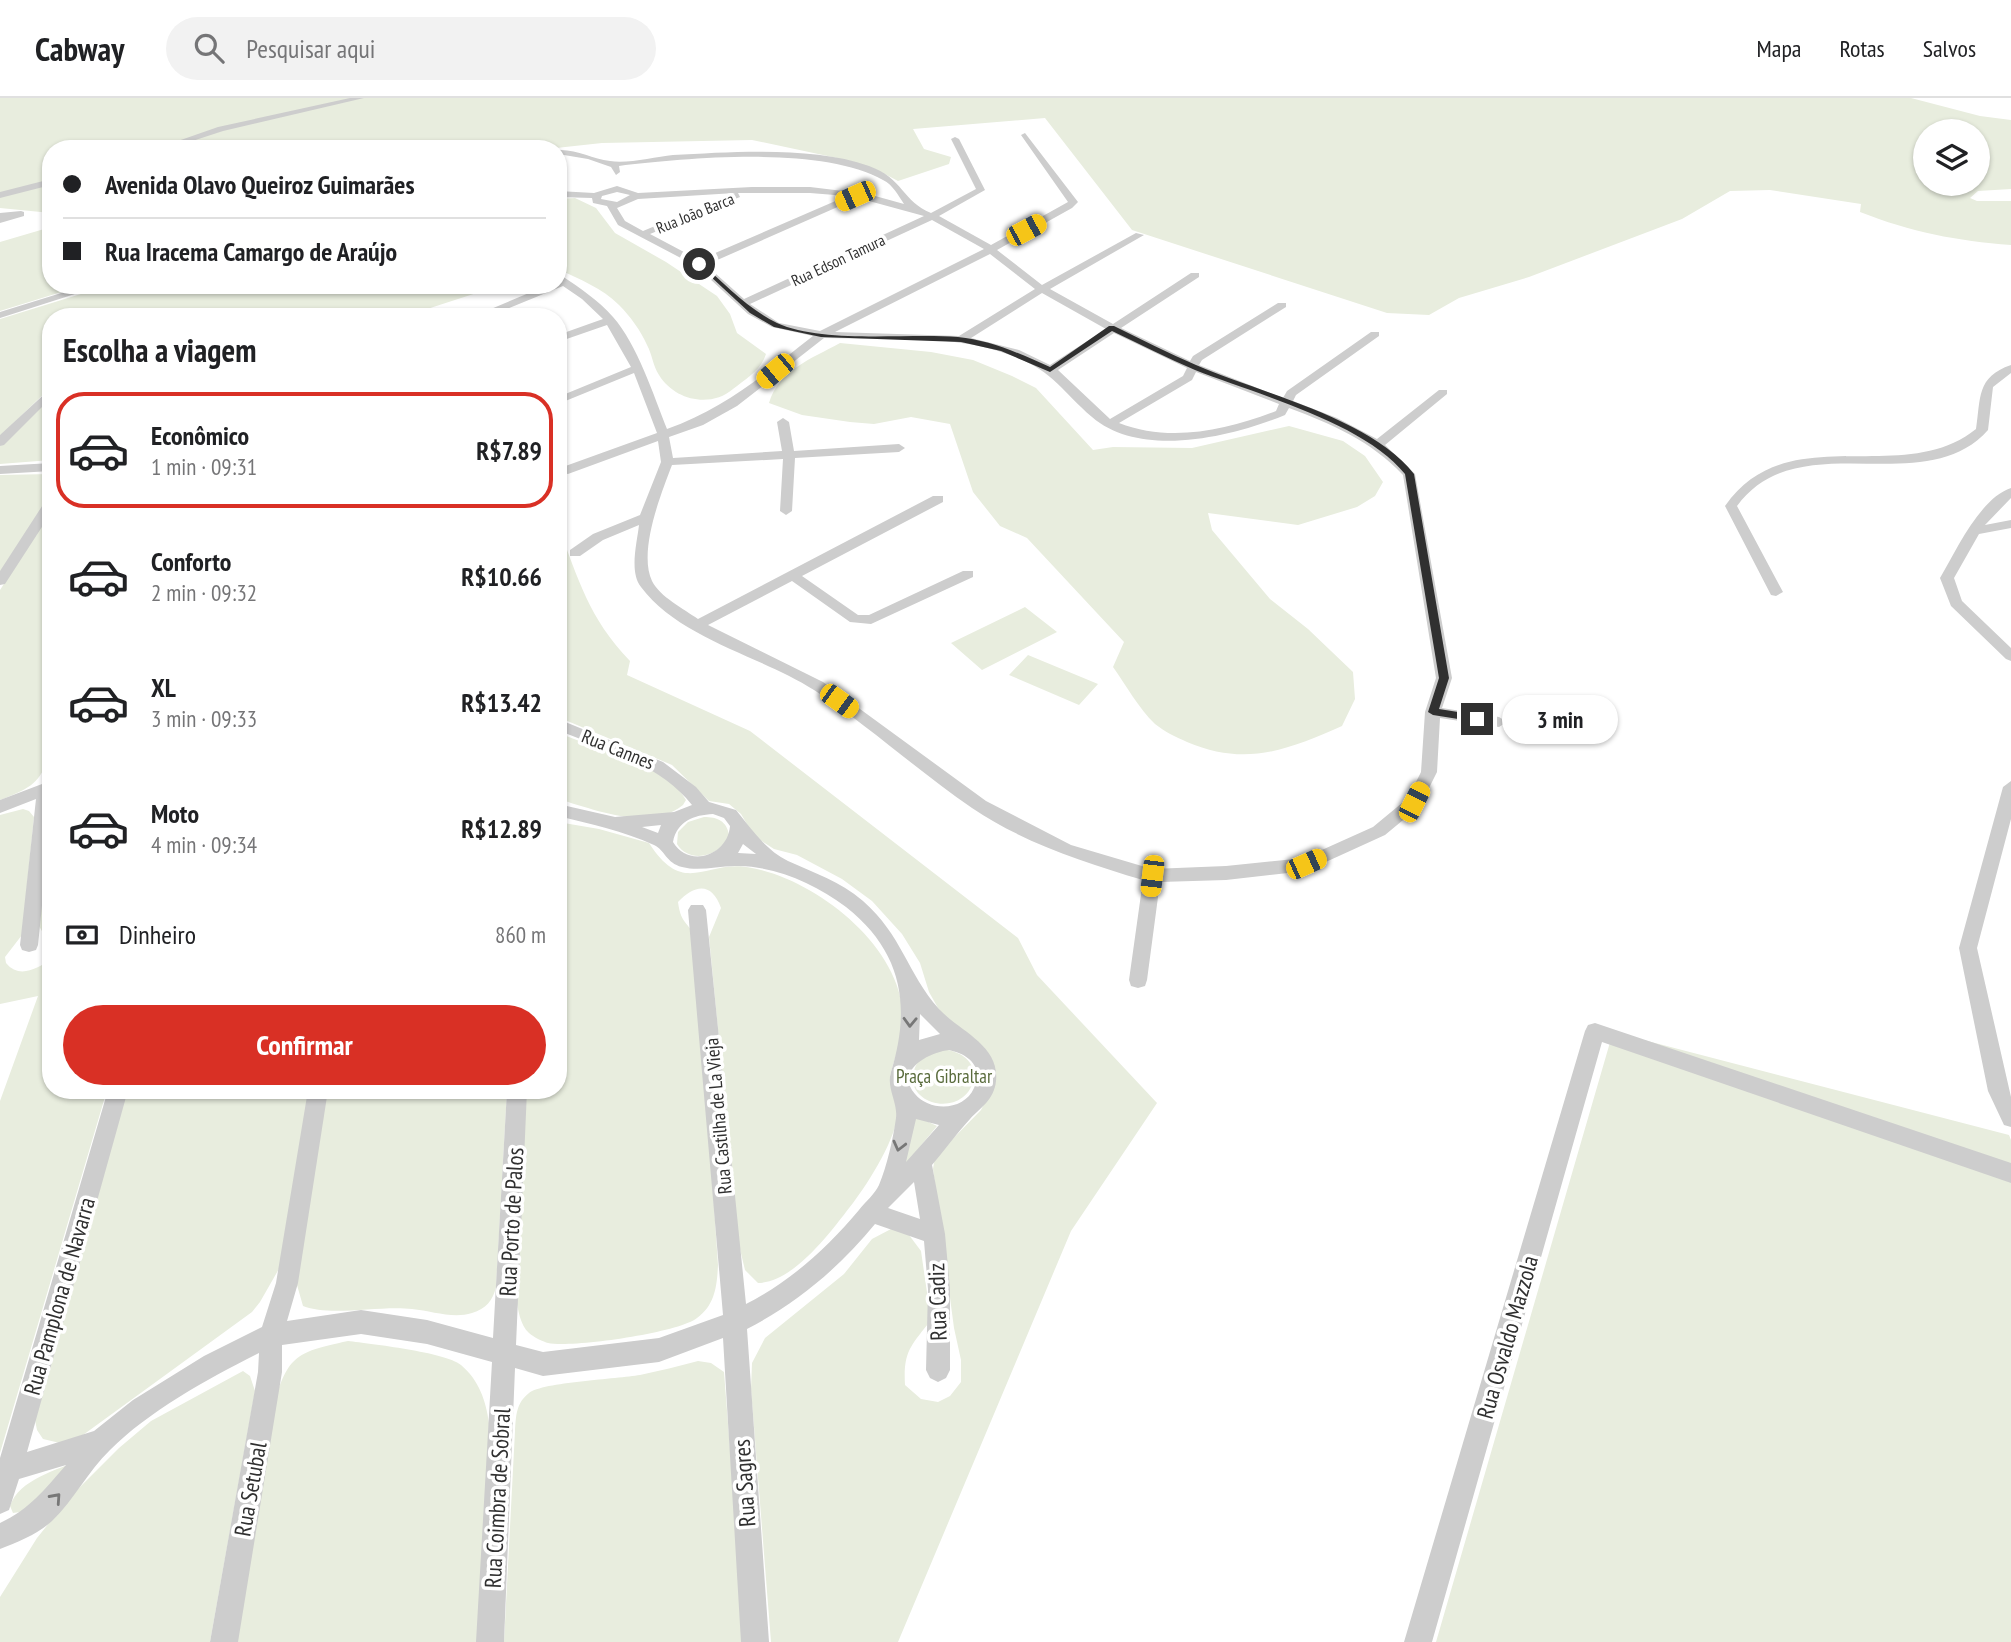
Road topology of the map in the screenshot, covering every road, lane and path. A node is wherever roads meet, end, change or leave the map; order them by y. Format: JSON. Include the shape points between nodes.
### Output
{"nodes":[{"id":1,"x":360,"y":98,"type":"edge"},
{"id":2,"x":1025,"y":135,"type":"dead end"},
{"id":3,"x":955,"y":139,"type":"dead end"},
{"id":4,"x":186,"y":140,"type":"edge"},
{"id":5,"x":567,"y":153,"type":"edge"},
{"id":6,"x":611,"y":164,"type":"junction"},
{"id":7,"x":42,"y":184,"type":"edge"},
{"id":8,"x":898,"y":187,"type":"junction"},
{"id":9,"x":617,"y":190,"type":"junction"},
{"id":10,"x":750,"y":190,"type":"junction"},
{"id":11,"x":567,"y":194,"type":"edge"},
{"id":12,"x":0,"y":195,"type":"edge"},
{"id":13,"x":596,"y":196,"type":"junction"},
{"id":14,"x":636,"y":196,"type":"junction"},
{"id":15,"x":860,"y":196,"type":"junction"},
{"id":16,"x":611,"y":205,"type":"junction"},
{"id":17,"x":913,"y":209,"type":"junction"},
{"id":18,"x":932,"y":216,"type":"junction"},
{"id":19,"x":640,"y":235,"type":"junction"},
{"id":20,"x":1139,"y":235,"type":"dead end"},
{"id":21,"x":989,"y":248,"type":"junction"},
{"id":22,"x":699,"y":264,"type":"junction"},
{"id":23,"x":1195,"y":275,"type":"dead end"},
{"id":24,"x":567,"y":288,"type":"edge"},
{"id":25,"x":1042,"y":289,"type":"junction"},
{"id":26,"x":69,"y":294,"type":"edge"},
{"id":27,"x":533,"y":294,"type":"edge"},
{"id":28,"x":744,"y":303,"type":"junction"},
{"id":29,"x":1282,"y":304,"type":"dead end"},
{"id":30,"x":499,"y":308,"type":"edge"},
{"id":31,"x":0,"y":315,"type":"edge"},
{"id":32,"x":610,"y":320,"type":"junction"},
{"id":33,"x":1112,"y":328,"type":"junction"},
{"id":34,"x":1375,"y":334,"type":"dead end"},
{"id":35,"x":821,"y":335,"type":"junction"},
{"id":36,"x":567,"y":336,"type":"edge"},
{"id":37,"x":961,"y":340,"type":"junction"},
{"id":38,"x":1194,"y":367,"type":"junction"},
{"id":39,"x":637,"y":368,"type":"junction"},
{"id":40,"x":2011,"y":369,"type":"edge"},
{"id":41,"x":1050,"y":370,"type":"junction"},
{"id":42,"x":1443,"y":392,"type":"dead end"},
{"id":43,"x":567,"y":397,"type":"edge"},
{"id":44,"x":42,"y":400,"type":"edge"},
{"id":45,"x":1287,"y":404,"type":"junction"},
{"id":46,"x":783,"y":422,"type":"dead end"},
{"id":47,"x":1109,"y":424,"type":"junction"},
{"id":48,"x":663,"y":434,"type":"junction"},
{"id":49,"x":0,"y":442,"type":"edge"},
{"id":50,"x":1377,"y":445,"type":"junction"},
{"id":51,"x":899,"y":448,"type":"dead end"},
{"id":52,"x":789,"y":456,"type":"junction"},
{"id":53,"x":667,"y":462,"type":"junction"},
{"id":54,"x":42,"y":468,"type":"edge"},
{"id":55,"x":0,"y":470,"type":"edge"},
{"id":56,"x":567,"y":470,"type":"edge"},
{"id":57,"x":2011,"y":492,"type":"edge"},
{"id":58,"x":938,"y":499,"type":"dead end"},
{"id":59,"x":786,"y":511,"type":"dead end"},
{"id":60,"x":42,"y":517,"type":"edge"},
{"id":61,"x":646,"y":517,"type":"junction"},
{"id":62,"x":2011,"y":524,"type":"edge"},
{"id":63,"x":1975,"y":531,"type":"junction"},
{"id":64,"x":575,"y":553,"type":"dead end"},
{"id":65,"x":791,"y":574,"type":"junction"},
{"id":66,"x":968,"y":574,"type":"dead end"},
{"id":67,"x":0,"y":581,"type":"edge"},
{"id":68,"x":1776,"y":592,"type":"dead end"},
{"id":69,"x":697,"y":625,"type":"junction"},
{"id":70,"x":2011,"y":656,"type":"edge"},
{"id":71,"x":1433,"y":712,"type":"junction"},
{"id":72,"x":1499,"y":722,"type":"dead end"},
{"id":73,"x":567,"y":728,"type":"edge"},
{"id":74,"x":2011,"y":787,"type":"edge"},
{"id":75,"x":42,"y":789,"type":"edge"},
{"id":76,"x":0,"y":807,"type":"edge"},
{"id":77,"x":704,"y":808,"type":"junction"},
{"id":78,"x":567,"y":812,"type":"edge"},
{"id":79,"x":677,"y":818,"type":"junction"},
{"id":80,"x":42,"y":820,"type":"edge"},
{"id":81,"x":615,"y":823,"type":"junction"},
{"id":82,"x":740,"y":831,"type":"junction"},
{"id":83,"x":664,"y":842,"type":"junction"},
{"id":84,"x":716,"y":860,"type":"junction"},
{"id":85,"x":778,"y":864,"type":"junction"},
{"id":86,"x":1152,"y":876,"type":"junction"},
{"id":87,"x":697,"y":910,"type":"dead end"},
{"id":88,"x":29,"y":945,"type":"dead end"},
{"id":89,"x":1138,"y":980,"type":"dead end"},
{"id":90,"x":909,"y":983,"type":"junction"},
{"id":91,"x":968,"y":1046,"type":"junction"},
{"id":92,"x":906,"y":1060,"type":"junction"},
{"id":93,"x":2004,"y":1094,"type":"edge"},
{"id":94,"x":115,"y":1099,"type":"edge"},
{"id":95,"x":317,"y":1099,"type":"edge"},
{"id":96,"x":517,"y":1099,"type":"edge"},
{"id":97,"x":906,"y":1099,"type":"junction"},
{"id":98,"x":963,"y":1112,"type":"junction"},
{"id":99,"x":2011,"y":1118,"type":"edge"},
{"id":100,"x":920,"y":1162,"type":"junction"},
{"id":101,"x":2011,"y":1173,"type":"edge"},
{"id":102,"x":888,"y":1192,"type":"junction"},
{"id":103,"x":872,"y":1213,"type":"junction"},
{"id":104,"x":934,"y":1234,"type":"junction"},
{"id":105,"x":734,"y":1323,"type":"junction"},
{"id":106,"x":271,"y":1335,"type":"junction"},
{"id":107,"x":505,"y":1354,"type":"junction"},
{"id":108,"x":938,"y":1370,"type":"dead end"},
{"id":109,"x":101,"y":1441,"type":"junction"},
{"id":110,"x":9,"y":1470,"type":"junction"},
{"id":111,"x":0,"y":1501,"type":"edge"},
{"id":112,"x":0,"y":1536,"type":"edge"},
{"id":113,"x":224,"y":1642,"type":"edge"},
{"id":114,"x":489,"y":1642,"type":"edge"},
{"id":115,"x":755,"y":1642,"type":"edge"},
{"id":116,"x":1418,"y":1642,"type":"edge"}],
"edges":[{"from":1,"to":4,"type":"street"},
{"from":2,"to":21,"type":"street","via":[[1073,202]]},
{"from":3,"to":18,"type":"street","name":"Rua Edson Tamura","via":[[981,190]]},
{"from":5,"to":6,"type":"street"},
{"from":6,"to":8,"type":"street","via":[[695,156],[806,158],[867,170]]},
{"from":6,"to":9,"type":"street"},
{"from":7,"to":12,"type":"street"},
{"from":8,"to":15,"type":"street","via":[[882,197]]},
{"from":8,"to":17,"type":"street"},
{"from":9,"to":13,"type":"street"},
{"from":9,"to":14,"type":"street"},
{"from":10,"to":14,"type":"street"},
{"from":10,"to":15,"type":"street"},
{"from":10,"to":19,"type":"street","name":"Rua João Barca"},
{"from":11,"to":13,"type":"street"},
{"from":13,"to":16,"type":"street","via":[[596,201]]},
{"from":14,"to":16,"type":"street"},
{"from":15,"to":17,"type":"street"},
{"from":15,"to":22,"type":"street"},
{"from":16,"to":19,"type":"street","via":[[621,223]]},
{"from":17,"to":18,"type":"street"},
{"from":18,"to":21,"type":"street"},
{"from":18,"to":28,"type":"street","name":"Rua Edson Tamura"},
{"from":19,"to":22,"type":"street"},
{"from":20,"to":25,"type":"street"},
{"from":21,"to":25,"type":"street"},
{"from":21,"to":35,"type":"street"},
{"from":22,"to":28,"type":"street"},
{"from":23,"to":33,"type":"street"},
{"from":24,"to":32,"type":"street"},
{"from":25,"to":33,"type":"street"},
{"from":25,"to":37,"type":"street"},
{"from":26,"to":31,"type":"street"},
{"from":27,"to":30,"type":"street"},
{"from":28,"to":35,"type":"street","via":[[776,325]]},
{"from":29,"to":38,"type":"street","via":[[1197,358]]},
{"from":32,"to":36,"type":"street"},
{"from":32,"to":39,"type":"street"},
{"from":33,"to":38,"type":"street"},
{"from":33,"to":41,"type":"street"},
{"from":34,"to":45,"type":"street","via":[[1291,393]]},
{"from":35,"to":37,"type":"street"},
{"from":35,"to":48,"type":"street","via":[[733,404]]},
{"from":37,"to":41,"type":"street","via":[[1003,350]]},
{"from":38,"to":45,"type":"street"},
{"from":38,"to":47,"type":"street","via":[[1188,378]]},
{"from":39,"to":43,"type":"street"},
{"from":39,"to":48,"type":"street"},
{"from":40,"to":68,"type":"street","via":[[1985,388],[1982,430],[1968,439],[1917,459],[1842,458],[1802,463],[1749,483],[1731,506]]},
{"from":41,"to":47,"type":"street"},
{"from":42,"to":50,"type":"street"},
{"from":44,"to":49,"type":"street"},
{"from":45,"to":47,"type":"street","via":[[1281,413],[1270,417],[1186,436],[1153,436]]},
{"from":45,"to":50,"type":"street","via":[[1324,417]]},
{"from":46,"to":52,"type":"street"},
{"from":48,"to":53,"type":"street"},
{"from":48,"to":56,"type":"street"},
{"from":50,"to":71,"type":"street","via":[[1409,474],[1444,678]]},
{"from":51,"to":52,"type":"street"},
{"from":52,"to":53,"type":"street"},
{"from":52,"to":59,"type":"street"},
{"from":53,"to":61,"type":"street"},
{"from":54,"to":55,"type":"street"},
{"from":57,"to":63,"type":"street","via":[[1998,500]]},
{"from":58,"to":65,"type":"street"},
{"from":60,"to":67,"type":"street"},
{"from":61,"to":64,"type":"street","via":[[598,537]]},
{"from":61,"to":69,"type":"street","via":[[642,568],[646,584]]},
{"from":62,"to":63,"type":"street"},
{"from":63,"to":70,"type":"street","via":[[1947,578],[1956,603]]},
{"from":65,"to":66,"type":"street","via":[[855,619],[871,620]]},
{"from":65,"to":69,"type":"street"},
{"from":69,"to":86,"type":"street","via":[[818,686],[980,805],[1065,850]]},
{"from":71,"to":72,"type":"street"},
{"from":71,"to":86,"type":"street","via":[[1429,772],[1414,802],[1379,831],[1306,864]]},
{"from":73,"to":77,"type":"street","name":"Rua Cannes","via":[[666,769]]},
{"from":74,"to":93,"type":"street","via":[[1968,948]]},
{"from":75,"to":76,"type":"street"},
{"from":77,"to":79,"type":"street"},
{"from":77,"to":82,"type":"street","via":[[730,814]]},
{"from":78,"to":81,"type":"street"},
{"from":79,"to":81,"type":"street"},
{"from":79,"to":83,"type":"street","via":[[667,829]]},
{"from":80,"to":88,"type":"street"},
{"from":81,"to":83,"type":"street"},
{"from":82,"to":84,"type":"street","via":[[733,847]]},
{"from":82,"to":85,"type":"street"},
{"from":83,"to":84,"type":"street","via":[[678,860]]},
{"from":84,"to":85,"type":"street"},
{"from":85,"to":90,"type":"street","via":[[834,890],[872,920]]},
{"from":86,"to":89,"type":"street"},
{"from":87,"to":105,"type":"street","name":"Rua Castilha de La Vieja"},
{"from":90,"to":91,"type":"street","via":[[934,1017]]},
{"from":90,"to":92,"type":"street","one_way":true,"via":[[911,1025]]},
{"from":91,"to":92,"type":"street","via":[[934,1041],[913,1051]]},
{"from":91,"to":98,"type":"street","via":[[979,1055],[987,1079],[975,1104]]},
{"from":92,"to":97,"type":"street","via":[[900,1079]]},
{"from":93,"to":99,"type":"street"},
{"from":94,"to":110,"type":"street","name":"Rua Pamplona de Navarra"},
{"from":95,"to":106,"type":"street","name":"Rua Setubal","via":[[286,1283]]},
{"from":96,"to":107,"type":"street","name":"Rua Porto de Palos"},
{"from":97,"to":98,"type":"street","via":[[937,1116]]},
{"from":97,"to":102,"type":"street","one_way":true,"via":[[906,1118]]},
{"from":98,"to":100,"type":"street"},
{"from":100,"to":102,"type":"street"},
{"from":100,"to":104,"type":"street","name":"Rua Cadiz"},
{"from":101,"to":116,"type":"street","name":"Rua Osvaldo Mazzola","via":[[1595,1031]]},
{"from":102,"to":103,"type":"street"},
{"from":103,"to":104,"type":"street","name":"Rua Cadiz"},
{"from":103,"to":105,"type":"street","via":[[800,1283]]},
{"from":104,"to":108,"type":"street","name":"Rua Cadiz"},
{"from":105,"to":107,"type":"street","via":[[659,1350],[595,1360],[542,1364]]},
{"from":105,"to":115,"type":"street","name":"Rua Sagres"},
{"from":106,"to":107,"type":"street","via":[[361,1322],[427,1332]]},
{"from":106,"to":109,"type":"street","via":[[212,1364]]},
{"from":106,"to":113,"type":"street","name":"Rua Setubal","via":[[270,1372]]},
{"from":107,"to":114,"type":"street","name":"Rua Coimbra de Sobral"},
{"from":109,"to":110,"type":"street"},
{"from":112,"to":109,"type":"street","one_way":true,"via":[[44,1511]]},
{"from":110,"to":111,"type":"street","name":"Rua Pamplona de Navarra"}]}
